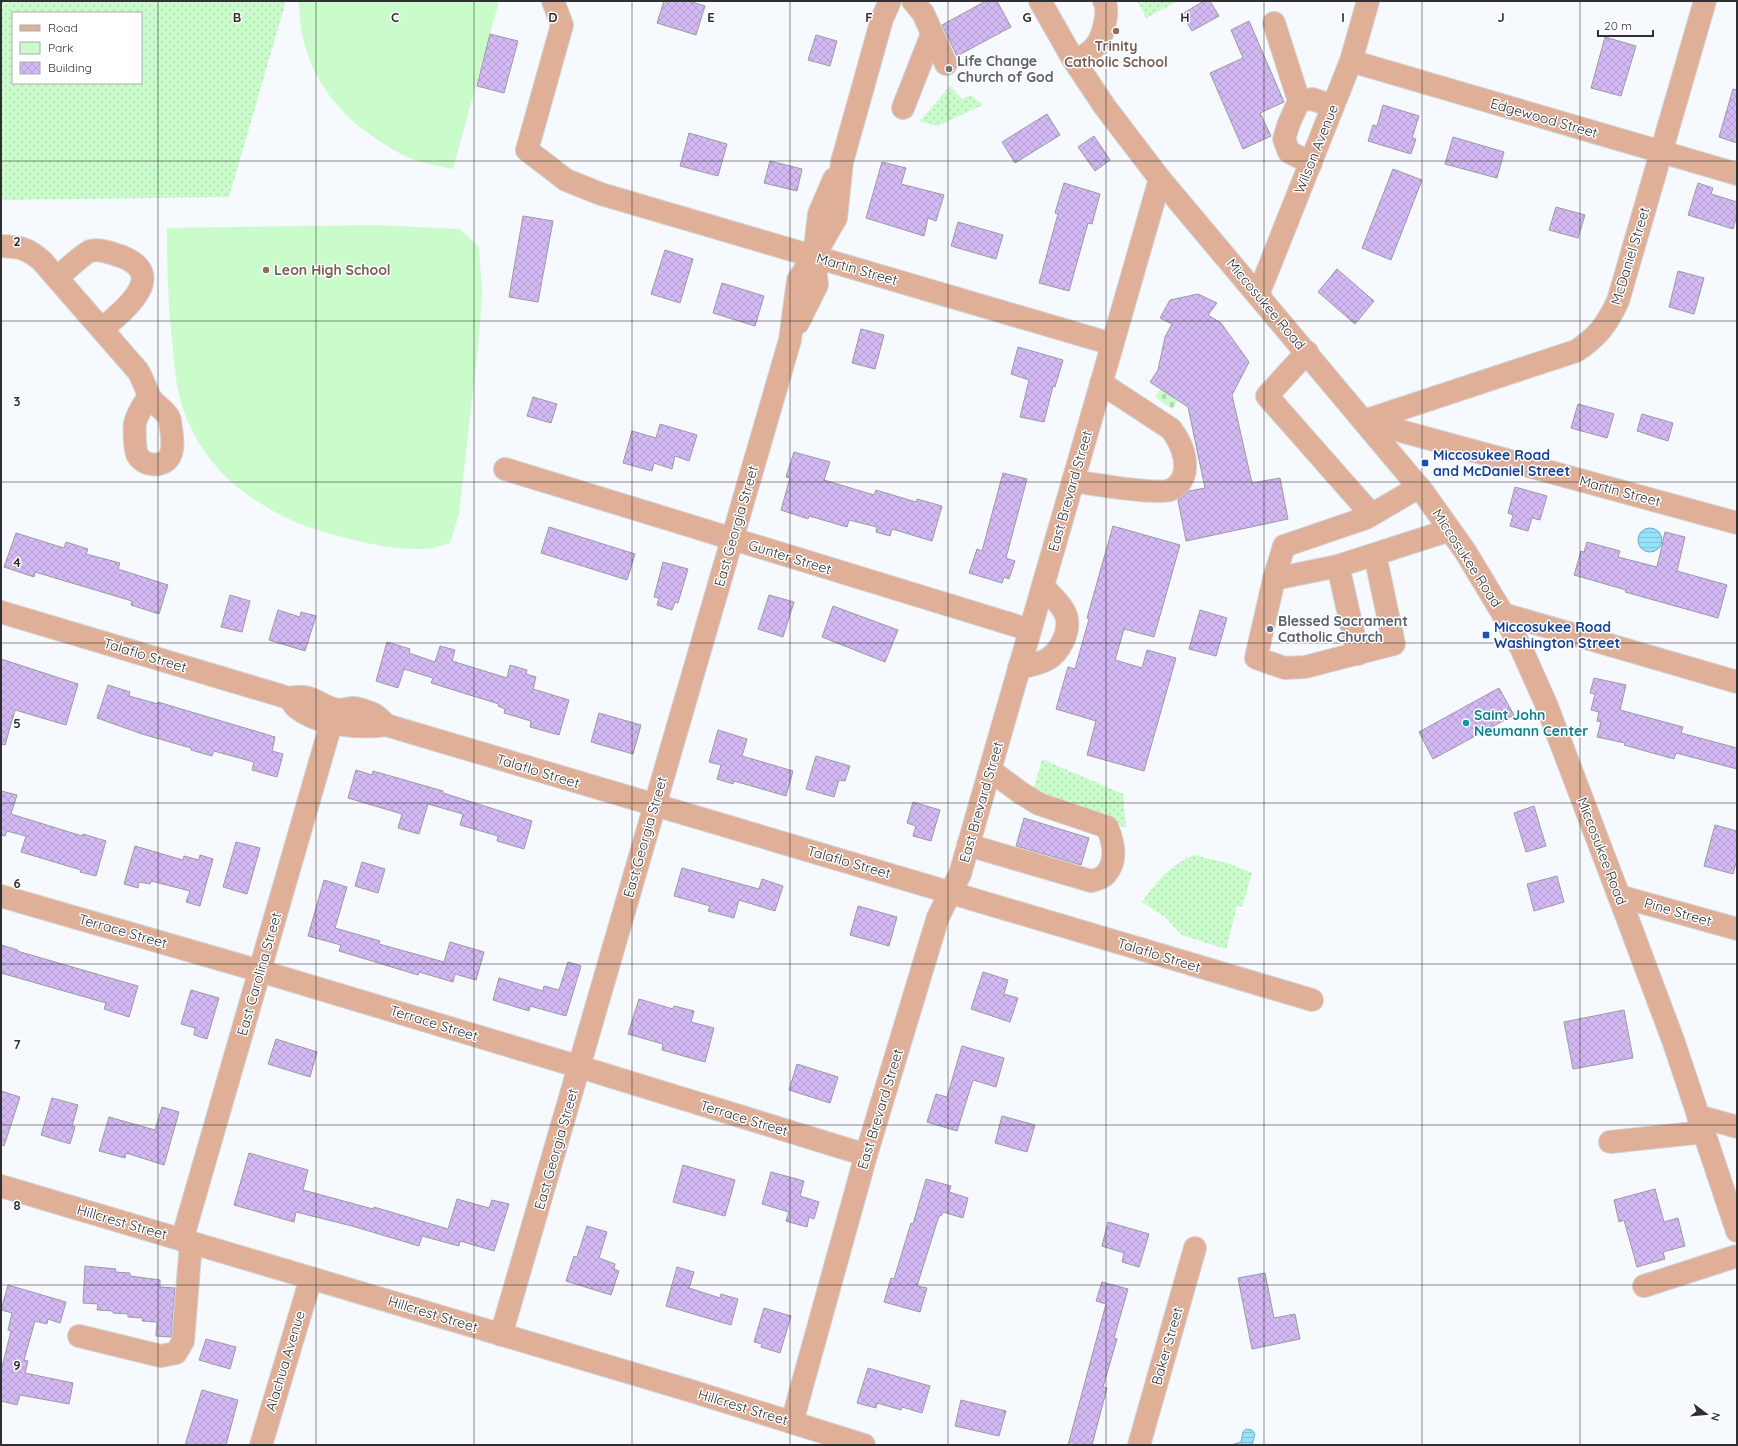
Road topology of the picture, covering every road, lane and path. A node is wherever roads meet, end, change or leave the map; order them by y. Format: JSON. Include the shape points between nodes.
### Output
{"nodes":[{"id":1,"x":553,"y":1,"type":"edge"},
{"id":2,"x":913,"y":1,"type":"edge"},
{"id":3,"x":1040,"y":1,"type":"edge"},
{"id":4,"x":1104,"y":1,"type":"edge"},
{"id":5,"x":1368,"y":1,"type":"edge"},
{"id":6,"x":1705,"y":1,"type":"edge"},
{"id":7,"x":885,"y":2,"type":"edge"},
{"id":8,"x":1274,"y":23,"type":"dead end"},
{"id":9,"x":932,"y":34,"type":"junction"},
{"id":10,"x":1352,"y":61,"type":"junction"},
{"id":11,"x":1076,"y":62,"type":"junction"},
{"id":12,"x":946,"y":64,"type":"dead end"},
{"id":13,"x":1299,"y":101,"type":"junction"},
{"id":14,"x":1333,"y":106,"type":"junction"},
{"id":15,"x":903,"y":108,"type":"dead end"},
{"id":16,"x":1661,"y":152,"type":"junction"},
{"id":17,"x":1311,"y":163,"type":"junction"},
{"id":18,"x":1737,"y":174,"type":"edge"},
{"id":19,"x":1160,"y":179,"type":"junction"},
{"id":20,"x":1,"y":246,"type":"edge"},
{"id":21,"x":814,"y":256,"type":"junction"},
{"id":22,"x":57,"y":278,"type":"junction"},
{"id":23,"x":1258,"y":295,"type":"junction"},
{"id":24,"x":102,"y":329,"type":"junction"},
{"id":25,"x":1112,"y":344,"type":"junction"},
{"id":26,"x":1306,"y":352,"type":"junction"},
{"id":27,"x":1101,"y":383,"type":"junction"},
{"id":28,"x":149,"y":396,"type":"dead end"},
{"id":29,"x":1364,"y":421,"type":"junction"},
{"id":30,"x":505,"y":469,"type":"dead end"},
{"id":31,"x":1073,"y":481,"type":"junction"},
{"id":32,"x":1419,"y":487,"type":"junction"},
{"id":33,"x":1371,"y":514,"type":"junction"},
{"id":34,"x":1737,"y":523,"type":"edge"},
{"id":35,"x":1450,"y":530,"type":"junction"},
{"id":36,"x":732,"y":539,"type":"junction"},
{"id":37,"x":1374,"y":555,"type":"junction"},
{"id":38,"x":1338,"y":566,"type":"junction"},
{"id":39,"x":1274,"y":579,"type":"junction"},
{"id":40,"x":1043,"y":586,"type":"junction"},
{"id":41,"x":1,"y":612,"type":"edge"},
{"id":42,"x":1503,"y":614,"type":"junction"},
{"id":43,"x":1030,"y":630,"type":"junction"},
{"id":44,"x":1358,"y":654,"type":"junction"},
{"id":45,"x":1019,"y":668,"type":"junction"},
{"id":46,"x":1737,"y":682,"type":"edge"},
{"id":47,"x":333,"y":716,"type":"junction"},
{"id":48,"x":990,"y":770,"type":"junction"},
{"id":49,"x":654,"y":805,"type":"junction"},
{"id":50,"x":968,"y":845,"type":"junction"},
{"id":51,"x":951,"y":892,"type":"junction"},
{"id":52,"x":1,"y":896,"type":"edge"},
{"id":53,"x":1619,"y":896,"type":"junction"},
{"id":54,"x":1737,"y":929,"type":"edge"},
{"id":55,"x":260,"y":971,"type":"junction"},
{"id":56,"x":1312,"y":1000,"type":"dead end"},
{"id":57,"x":580,"y":1067,"type":"junction"},
{"id":58,"x":1701,"y":1124,"type":"junction"},
{"id":59,"x":1737,"y":1127,"type":"edge"},
{"id":60,"x":1610,"y":1142,"type":"dead end"},
{"id":61,"x":866,"y":1155,"type":"junction"},
{"id":62,"x":1,"y":1186,"type":"edge"},
{"id":63,"x":1737,"y":1231,"type":"edge"},
{"id":64,"x":187,"y":1241,"type":"junction"},
{"id":65,"x":1195,"y":1248,"type":"dead end"},
{"id":66,"x":1737,"y":1256,"type":"edge"},
{"id":67,"x":311,"y":1278,"type":"junction"},
{"id":68,"x":1644,"y":1286,"type":"dead end"},
{"id":69,"x":501,"y":1335,"type":"junction"},
{"id":70,"x":79,"y":1336,"type":"dead end"},
{"id":71,"x":792,"y":1422,"type":"junction"},
{"id":72,"x":261,"y":1445,"type":"edge"},
{"id":73,"x":864,"y":1445,"type":"edge"},
{"id":74,"x":1139,"y":1445,"type":"edge"}],
"edges":[{"from":1,"to":21,"type":"street","name":"Martin Street","via":[[562,25],[527,150],[566,180],[601,194]]},
{"from":2,"to":9,"type":"street","via":[[923,13]]},
{"from":3,"to":11,"type":"street","name":"Miccosukee Road"},
{"from":4,"to":11,"type":"street","via":[[1107,13],[1097,44]]},
{"from":5,"to":10,"type":"street","name":"Wilson Avenue"},
{"from":6,"to":16,"type":"street","name":"McDaniel Street"},
{"from":7,"to":21,"type":"street","name":"East Georgia Street","via":[[842,162],[819,214]]},
{"from":8,"to":13,"type":"street"},
{"from":9,"to":12,"type":"street"},
{"from":9,"to":15,"type":"street"},
{"from":10,"to":14,"type":"street","name":"Wilson Avenue"},
{"from":10,"to":16,"type":"street","name":"Edgewood Street"},
{"from":11,"to":19,"type":"street","name":"Miccosukee Road","via":[[1105,107]]},
{"from":13,"to":14,"type":"street","via":[[1312,99]]},
{"from":13,"to":17,"type":"street","via":[[1284,138],[1289,152]]},
{"from":14,"to":17,"type":"street","name":"Wilson Avenue"},
{"from":16,"to":18,"type":"street","name":"Edgewood Street"},
{"from":16,"to":29,"type":"street","name":"McDaniel Street","via":[[1618,301],[1600,333],[1576,351]]},
{"from":17,"to":23,"type":"street","name":"Wilson Avenue"},
{"from":19,"to":23,"type":"street","name":"Miccosukee Road"},
{"from":19,"to":25,"type":"street","name":"East Brevard Street"},
{"from":20,"to":22,"type":"street","via":[[19,247],[30,251]]},
{"from":21,"to":25,"type":"street","name":"Martin Street"},
{"from":21,"to":36,"type":"street","name":"East Georgia Street","via":[[798,280],[790,340]]},
{"from":22,"to":24,"type":"street"},
{"from":22,"to":24,"type":"street","via":[[89,251],[96,250],[128,259],[141,271],[141,288],[121,313]]},
{"from":23,"to":26,"type":"street","name":"Miccosukee Road"},
{"from":24,"to":28,"type":"street","via":[[138,371]]},
{"from":25,"to":27,"type":"street","name":"East Brevard Street"},
{"from":26,"to":29,"type":"street","name":"Miccosukee Road"},
{"from":26,"to":33,"type":"street","via":[[1267,396]]},
{"from":27,"to":31,"type":"street","name":"East Brevard Street"},
{"from":27,"to":31,"type":"street","via":[[1171,429],[1179,439],[1185,458],[1185,471],[1180,483],[1170,490],[1156,492]]},
{"from":29,"to":32,"type":"street","name":"Miccosukee Road"},
{"from":29,"to":34,"type":"street","name":"Martin Street"},
{"from":30,"to":36,"type":"street","name":"Gunter Street"},
{"from":31,"to":40,"type":"street","name":"East Brevard Street"},
{"from":32,"to":33,"type":"street"},
{"from":32,"to":35,"type":"street","name":"Miccosukee Road"},
{"from":33,"to":39,"type":"street","via":[[1284,546]]},
{"from":35,"to":37,"type":"street"},
{"from":35,"to":42,"type":"street","name":"Miccosukee Road"},
{"from":36,"to":43,"type":"street","name":"Gunter Street"},
{"from":36,"to":49,"type":"street","name":"East Georgia Street"},
{"from":37,"to":38,"type":"street"},
{"from":37,"to":44,"type":"street","via":[[1394,644]]},
{"from":38,"to":39,"type":"street"},
{"from":38,"to":44,"type":"street"},
{"from":39,"to":44,"type":"street","via":[[1256,658],[1285,668],[1305,667]]},
{"from":40,"to":43,"type":"street","name":"East Brevard Street"},
{"from":40,"to":45,"type":"street","via":[[1066,615],[1064,637],[1058,651],[1046,660]]},
{"from":41,"to":47,"type":"street","name":"Talaflo Street","via":[[290,698],[300,696],[313,699],[328,707]]},
{"from":42,"to":46,"type":"street"},
{"from":42,"to":53,"type":"street","name":"Miccosukee Road","via":[[1546,704]]},
{"from":43,"to":45,"type":"street","name":"East Brevard Street"},
{"from":45,"to":48,"type":"street","name":"East Brevard Street"},
{"from":47,"to":49,"type":"street","name":"Talaflo Street","via":[[341,710],[354,708],[373,714],[386,725]]},
{"from":47,"to":55,"type":"street","name":"East Carolina Street"},
{"from":48,"to":50,"type":"street","name":"East Brevard Street"},
{"from":48,"to":50,"type":"street","via":[[1039,804],[1107,827],[1113,843],[1113,861],[1104,876],[1091,881]]},
{"from":49,"to":51,"type":"street","name":"Talaflo Street"},
{"from":49,"to":57,"type":"street","name":"East Georgia Street"},
{"from":50,"to":51,"type":"street","name":"East Brevard Street","via":[[960,874]]},
{"from":51,"to":56,"type":"street","name":"Talaflo Street"},
{"from":51,"to":61,"type":"street","name":"East Brevard Street","via":[[938,917]]},
{"from":52,"to":55,"type":"street","name":"Terrace Street"},
{"from":53,"to":54,"type":"street","name":"Pine Street"},
{"from":53,"to":58,"type":"street","name":"Miccosukee Road","via":[[1673,1040]]},
{"from":55,"to":57,"type":"street","name":"Terrace Street"},
{"from":55,"to":64,"type":"street","name":"East Carolina Street"},
{"from":57,"to":61,"type":"street","name":"Terrace Street"},
{"from":57,"to":69,"type":"street","name":"East Georgia Street"},
{"from":58,"to":59,"type":"street"},
{"from":58,"to":60,"type":"street"},
{"from":58,"to":63,"type":"street","name":"Miccosukee Road"},
{"from":61,"to":71,"type":"street","name":"East Brevard Street"},
{"from":62,"to":64,"type":"street","name":"Hillcrest Street"},
{"from":64,"to":67,"type":"street","name":"Hillcrest Street"},
{"from":64,"to":70,"type":"street","name":"East Carolina Street","via":[[182,1341],[176,1353],[161,1356]]},
{"from":65,"to":74,"type":"street","name":"Baker Street"},
{"from":66,"to":68,"type":"street"},
{"from":67,"to":69,"type":"street","name":"Hillcrest Street"},
{"from":67,"to":72,"type":"street","name":"Alachua Avenue"},
{"from":69,"to":71,"type":"street","name":"Hillcrest Street"},
{"from":71,"to":73,"type":"street","name":"Hillcrest Street"}]}
